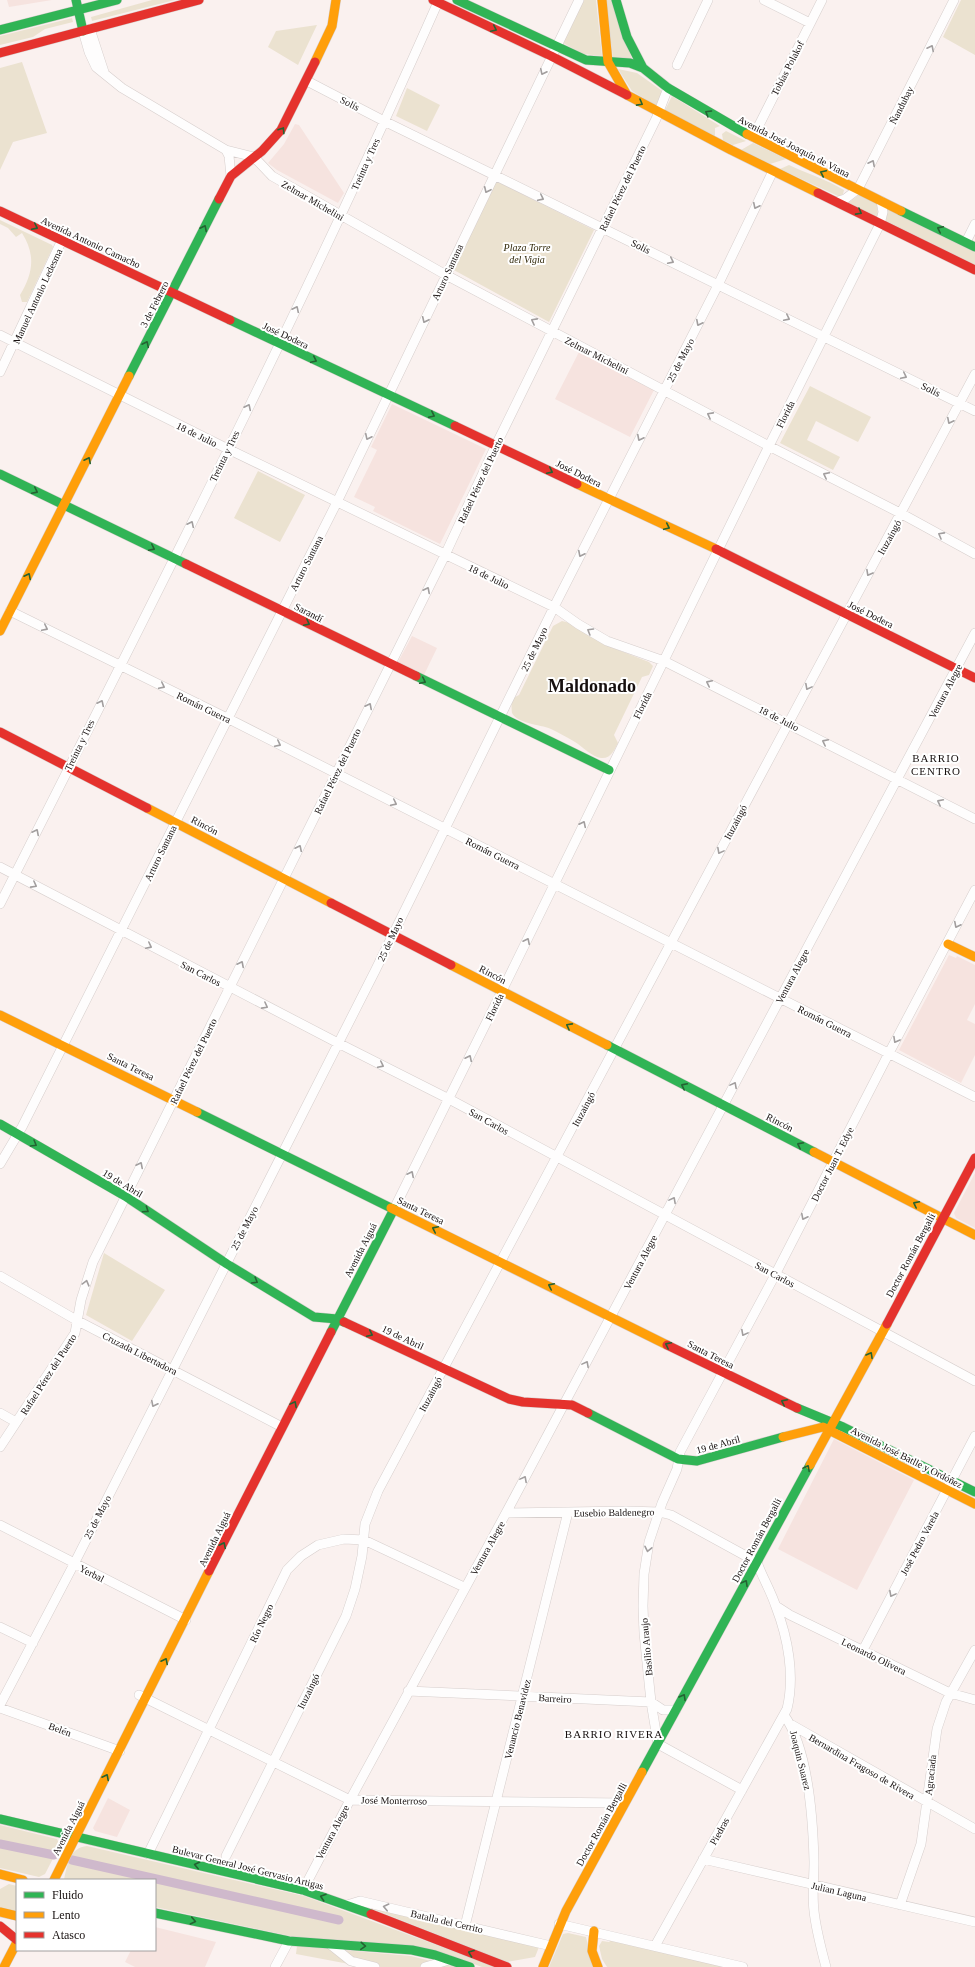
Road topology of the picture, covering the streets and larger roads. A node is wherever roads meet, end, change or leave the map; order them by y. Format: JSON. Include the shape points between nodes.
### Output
{"nodes":[{"id":1,"x":76,"y":0,"type":"edge"},
{"id":2,"x":117,"y":0,"type":"edge"},
{"id":3,"x":199,"y":0,"type":"edge"},
{"id":4,"x":336,"y":0,"type":"edge"},
{"id":5,"x":457,"y":0,"type":"edge"},
{"id":6,"x":480,"y":0,"type":"edge"},
{"id":7,"x":579,"y":0,"type":"edge"},
{"id":8,"x":602,"y":0,"type":"edge"},
{"id":9,"x":616,"y":0,"type":"edge"},
{"id":10,"x":708,"y":0,"type":"edge"},
{"id":11,"x":764,"y":0,"type":"edge"},
{"id":12,"x":822,"y":0,"type":"edge"},
{"id":13,"x":954,"y":0,"type":"edge"},
{"id":14,"x":436,"y":1,"type":"edge"},
{"id":15,"x":82,"y":6,"type":"edge"},
{"id":16,"x":476,"y":9,"type":"junction"},
{"id":17,"x":471,"y":18,"type":"junction"},
{"id":18,"x":810,"y":23,"type":"junction"},
{"id":19,"x":0,"y":30,"type":"edge"},
{"id":20,"x":87,"y":30,"type":"junction"},
{"id":21,"x":555,"y":47,"type":"junction"},
{"id":22,"x":0,"y":53,"type":"edge"},
{"id":23,"x":551,"y":56,"type":"junction"},
{"id":24,"x":608,"y":62,"type":"junction"},
{"id":25,"x":677,"y":65,"type":"dead end"},
{"id":26,"x":643,"y":68,"type":"junction"},
{"id":27,"x":306,"y":81,"type":"junction"},
{"id":28,"x":668,"y":88,"type":"junction"},
{"id":29,"x":627,"y":95,"type":"junction"},
{"id":30,"x":659,"y":113,"type":"junction"},
{"id":31,"x":384,"y":121,"type":"junction"},
{"id":32,"x":729,"y":125,"type":"junction"},
{"id":33,"x":753,"y":137,"type":"junction"},
{"id":34,"x":721,"y":144,"type":"junction"},
{"id":35,"x":226,"y":150,"type":"junction"},
{"id":36,"x":731,"y":150,"type":"junction"},
{"id":37,"x":254,"y":157,"type":"junction"},
{"id":38,"x":800,"y":162,"type":"junction"},
{"id":39,"x":773,"y":171,"type":"junction"},
{"id":40,"x":494,"y":174,"type":"junction"},
{"id":41,"x":231,"y":176,"type":"junction"},
{"id":42,"x":858,"y":190,"type":"junction"},
{"id":43,"x":880,"y":200,"type":"junction"},
{"id":44,"x":838,"y":201,"type":"junction"},
{"id":45,"x":0,"y":211,"type":"edge"},
{"id":46,"x":341,"y":216,"type":"junction"},
{"id":47,"x":880,"y":224,"type":"junction"},
{"id":48,"x":975,"y":224,"type":"edge"},
{"id":49,"x":602,"y":228,"type":"junction"},
{"id":50,"x":62,"y":240,"type":"junction"},
{"id":51,"x":966,"y":242,"type":"junction"},
{"id":52,"x":975,"y":247,"type":"edge"},
{"id":53,"x":975,"y":270,"type":"edge"},
{"id":54,"x":446,"y":275,"type":"junction"},
{"id":55,"x":718,"y":285,"type":"junction"},
{"id":56,"x":172,"y":292,"type":"junction"},
{"id":57,"x":552,"y":331,"type":"junction"},
{"id":58,"x":0,"y":335,"type":"edge"},
{"id":59,"x":824,"y":336,"type":"junction"},
{"id":60,"x":15,"y":343,"type":"junction"},
{"id":61,"x":279,"y":344,"type":"junction"},
{"id":62,"x":0,"y":372,"type":"edge"},
{"id":63,"x":975,"y":374,"type":"edge"},
{"id":64,"x":665,"y":390,"type":"junction"},
{"id":65,"x":389,"y":395,"type":"junction"},
{"id":66,"x":120,"y":396,"type":"junction"},
{"id":67,"x":959,"y":403,"type":"junction"},
{"id":68,"x":975,"y":411,"type":"edge"},
{"id":69,"x":496,"y":445,"type":"junction"},
{"id":70,"x":769,"y":446,"type":"junction"},
{"id":71,"x":228,"y":449,"type":"junction"},
{"id":72,"x":0,"y":474,"type":"edge"},
{"id":73,"x":609,"y":499,"type":"junction"},
{"id":74,"x":337,"y":502,"type":"junction"},
{"id":75,"x":65,"y":505,"type":"junction"},
{"id":76,"x":902,"y":514,"type":"junction"},
{"id":77,"x":717,"y":550,"type":"junction"},
{"id":78,"x":975,"y":554,"type":"edge"},
{"id":79,"x":445,"y":555,"type":"junction"},
{"id":80,"x":174,"y":559,"type":"junction"},
{"id":81,"x":0,"y":605,"type":"edge"},
{"id":82,"x":554,"y":607,"type":"junction"},
{"id":83,"x":281,"y":610,"type":"junction"},
{"id":84,"x":10,"y":611,"type":"junction"},
{"id":85,"x":846,"y":615,"type":"junction"},
{"id":86,"x":0,"y":631,"type":"edge"},
{"id":87,"x":975,"y":633,"type":"edge"},
{"id":88,"x":664,"y":661,"type":"junction"},
{"id":89,"x":120,"y":665,"type":"junction"},
{"id":90,"x":390,"y":665,"type":"junction"},
{"id":91,"x":957,"y":668,"type":"junction"},
{"id":92,"x":975,"y":678,"type":"edge"},
{"id":93,"x":227,"y":718,"type":"junction"},
{"id":94,"x":500,"y":718,"type":"junction"},
{"id":95,"x":789,"y":724,"type":"junction"},
{"id":96,"x":0,"y":732,"type":"edge"},
{"id":97,"x":69,"y":766,"type":"junction"},
{"id":98,"x":609,"y":770,"type":"junction"},
{"id":99,"x":336,"y":774,"type":"junction"},
{"id":100,"x":897,"y":780,"type":"junction"},
{"id":101,"x":975,"y":819,"type":"edge"},
{"id":102,"x":175,"y":822,"type":"junction"},
{"id":103,"x":444,"y":828,"type":"junction"},
{"id":104,"x":0,"y":867,"type":"edge"},
{"id":105,"x":15,"y":875,"type":"junction"},
{"id":106,"x":284,"y":878,"type":"junction"},
{"id":107,"x":554,"y":884,"type":"junction"},
{"id":108,"x":975,"y":890,"type":"edge"},
{"id":109,"x":0,"y":904,"type":"edge"},
{"id":110,"x":121,"y":931,"type":"junction"},
{"id":111,"x":392,"y":934,"type":"junction"},
{"id":112,"x":671,"y":942,"type":"junction"},
{"id":113,"x":948,"y":944,"type":"junction"},
{"id":114,"x":975,"y":957,"type":"edge"},
{"id":115,"x":230,"y":987,"type":"junction"},
{"id":116,"x":502,"y":991,"type":"junction"},
{"id":117,"x":780,"y":998,"type":"junction"},
{"id":118,"x":0,"y":1015,"type":"edge"},
{"id":119,"x":338,"y":1043,"type":"junction"},
{"id":120,"x":62,"y":1045,"type":"junction"},
{"id":121,"x":614,"y":1050,"type":"junction"},
{"id":122,"x":888,"y":1053,"type":"junction"},
{"id":123,"x":975,"y":1097,"type":"edge"},
{"id":124,"x":449,"y":1099,"type":"junction"},
{"id":125,"x":174,"y":1100,"type":"junction"},
{"id":126,"x":723,"y":1105,"type":"junction"},
{"id":127,"x":0,"y":1124,"type":"edge"},
{"id":128,"x":18,"y":1135,"type":"junction"},
{"id":129,"x":282,"y":1154,"type":"junction"},
{"id":130,"x":558,"y":1158,"type":"junction"},
{"id":131,"x":975,"y":1158,"type":"edge"},
{"id":132,"x":832,"y":1162,"type":"junction"},
{"id":133,"x":0,"y":1164,"type":"edge"},
{"id":134,"x":125,"y":1196,"type":"junction"},
{"id":135,"x":394,"y":1209,"type":"junction"},
{"id":136,"x":666,"y":1215,"type":"junction"},
{"id":137,"x":943,"y":1218,"type":"junction"},
{"id":138,"x":975,"y":1235,"type":"edge"},
{"id":139,"x":502,"y":1262,"type":"junction"},
{"id":140,"x":227,"y":1264,"type":"junction"},
{"id":141,"x":775,"y":1275,"type":"junction"},
{"id":142,"x":0,"y":1276,"type":"edge"},
{"id":143,"x":611,"y":1316,"type":"junction"},
{"id":144,"x":314,"y":1317,"type":"junction"},
{"id":145,"x":337,"y":1318,"type":"junction"},
{"id":146,"x":78,"y":1321,"type":"junction"},
{"id":147,"x":883,"y":1331,"type":"junction"},
{"id":148,"x":308,"y":1367,"type":"junction"},
{"id":149,"x":443,"y":1368,"type":"junction"},
{"id":150,"x":172,"y":1369,"type":"junction"},
{"id":151,"x":723,"y":1373,"type":"junction"},
{"id":152,"x":975,"y":1381,"type":"edge"},
{"id":153,"x":564,"y":1404,"type":"junction"},
{"id":154,"x":0,"y":1413,"type":"edge"},
{"id":155,"x":808,"y":1414,"type":"junction"},
{"id":156,"x":16,"y":1422,"type":"junction"},
{"id":157,"x":278,"y":1425,"type":"junction"},
{"id":158,"x":831,"y":1426,"type":"junction"},
{"id":159,"x":808,"y":1430,"type":"junction"},
{"id":160,"x":975,"y":1436,"type":"edge"},
{"id":161,"x":689,"y":1437,"type":"junction"},
{"id":162,"x":0,"y":1447,"type":"edge"},
{"id":163,"x":678,"y":1459,"type":"junction"},
{"id":164,"x":691,"y":1462,"type":"junction"},
{"id":165,"x":952,"y":1480,"type":"junction"},
{"id":166,"x":947,"y":1489,"type":"junction"},
{"id":167,"x":975,"y":1492,"type":"edge"},
{"id":168,"x":975,"y":1504,"type":"edge"},
{"id":169,"x":568,"y":1512,"type":"junction"},
{"id":170,"x":659,"y":1512,"type":"junction"},
{"id":171,"x":506,"y":1513,"type":"junction"},
{"id":172,"x":0,"y":1525,"type":"edge"},
{"id":173,"x":364,"y":1540,"type":"junction"},
{"id":174,"x":757,"y":1562,"type":"junction"},
{"id":175,"x":74,"y":1564,"type":"junction"},
{"id":176,"x":464,"y":1587,"type":"junction"},
{"id":177,"x":776,"y":1606,"type":"junction"},
{"id":178,"x":182,"y":1618,"type":"junction"},
{"id":179,"x":0,"y":1627,"type":"edge"},
{"id":180,"x":33,"y":1643,"type":"junction"},
{"id":181,"x":862,"y":1650,"type":"junction"},
{"id":182,"x":975,"y":1650,"type":"edge"},
{"id":183,"x":408,"y":1691,"type":"junction"},
{"id":184,"x":950,"y":1693,"type":"junction"},
{"id":185,"x":142,"y":1696,"type":"junction"},
{"id":186,"x":523,"y":1697,"type":"junction"},
{"id":187,"x":975,"y":1700,"type":"edge"},
{"id":188,"x":650,"y":1702,"type":"junction"},
{"id":189,"x":0,"y":1705,"type":"edge"},
{"id":190,"x":0,"y":1708,"type":"edge"},
{"id":191,"x":676,"y":1710,"type":"junction"},
{"id":192,"x":784,"y":1715,"type":"junction"},
{"id":193,"x":792,"y":1725,"type":"junction"},
{"id":194,"x":209,"y":1729,"type":"junction"},
{"id":195,"x":658,"y":1744,"type":"junction"},
{"id":196,"x":116,"y":1749,"type":"junction"},
{"id":197,"x":273,"y":1762,"type":"junction"},
{"id":198,"x":742,"y":1790,"type":"junction"},
{"id":199,"x":350,"y":1800,"type":"junction"},
{"id":200,"x":496,"y":1802,"type":"junction"},
{"id":201,"x":625,"y":1803,"type":"junction"},
{"id":202,"x":928,"y":1803,"type":"junction"},
{"id":203,"x":0,"y":1819,"type":"edge"},
{"id":204,"x":975,"y":1829,"type":"edge"},
{"id":205,"x":73,"y":1836,"type":"junction"},
{"id":206,"x":148,"y":1854,"type":"junction"},
{"id":207,"x":226,"y":1856,"type":"dead end"},
{"id":208,"x":704,"y":1859,"type":"junction"},
{"id":209,"x":4,"y":1875,"type":"edge"},
{"id":210,"x":19,"y":1879,"type":"edge"},
{"id":211,"x":49,"y":1879,"type":"edge"},
{"id":212,"x":54,"y":1879,"type":"edge"},
{"id":213,"x":0,"y":1884,"type":"edge"},
{"id":214,"x":812,"y":1885,"type":"junction"},
{"id":215,"x":303,"y":1890,"type":"junction"},
{"id":216,"x":347,"y":1905,"type":"junction"},
{"id":217,"x":900,"y":1905,"type":"junction"},
{"id":218,"x":0,"y":1912,"type":"edge"},
{"id":219,"x":156,"y":1913,"type":"edge"},
{"id":220,"x":16,"y":1916,"type":"edge"},
{"id":221,"x":975,"y":1922,"type":"edge"},
{"id":222,"x":0,"y":1926,"type":"edge"},
{"id":223,"x":465,"y":1926,"type":"junction"},
{"id":224,"x":558,"y":1928,"type":"junction"},
{"id":225,"x":594,"y":1932,"type":"junction"},
{"id":226,"x":16,"y":1940,"type":"edge"},
{"id":227,"x":289,"y":1941,"type":"junction"},
{"id":228,"x":16,"y":1943,"type":"edge"},
{"id":229,"x":331,"y":1945,"type":"junction"},
{"id":230,"x":547,"y":1945,"type":"junction"},
{"id":231,"x":655,"y":1946,"type":"junction"},
{"id":232,"x":20,"y":1951,"type":"edge"},
{"id":233,"x":449,"y":1960,"type":"junction"},
{"id":234,"x":544,"y":1961,"type":"edge"},
{"id":235,"x":350,"y":1964,"type":"edge"},
{"id":236,"x":4,"y":1967,"type":"edge"},
{"id":237,"x":12,"y":1967,"type":"edge"},
{"id":238,"x":275,"y":1967,"type":"edge"},
{"id":239,"x":375,"y":1967,"type":"edge"},
{"id":240,"x":424,"y":1967,"type":"edge"},
{"id":241,"x":470,"y":1967,"type":"edge"},
{"id":242,"x":507,"y":1967,"type":"edge"},
{"id":243,"x":538,"y":1967,"type":"edge"},
{"id":244,"x":598,"y":1967,"type":"edge"},
{"id":245,"x":743,"y":1967,"type":"edge"},
{"id":246,"x":826,"y":1967,"type":"edge"}],
"edges":[{"from":1,"to":15,"type":"street"},
{"from":2,"to":15,"type":"street"},
{"from":3,"to":20,"type":"street"},
{"from":4,"to":27,"type":"street","name":"3 de Febrero","via":[[332,26]]},
{"from":5,"to":16,"type":"street","name":"Avenida José Joaquín de Viana"},
{"from":6,"to":16,"type":"street"},
{"from":7,"to":21,"type":"street","name":"Arturo Santana"},
{"from":8,"to":24,"type":"street"},
{"from":9,"to":26,"type":"street","via":[[627,37]]},
{"from":10,"to":25,"type":"street"},
{"from":11,"to":18,"type":"street"},
{"from":12,"to":18,"type":"street","name":"Tobías Polakof"},
{"from":42,"to":13,"type":"street","name":"Ñandubay","one_way":true},
{"from":14,"to":17,"type":"street"},
{"from":14,"to":31,"type":"street","name":"Treinta y Tres"},
{"from":15,"to":19,"type":"street"},
{"from":15,"to":20,"type":"street"},
{"from":16,"to":17,"type":"street"},
{"from":16,"to":21,"type":"street","name":"Avenida José Joaquín de Viana"},
{"from":17,"to":23,"type":"street","one_way":true},
{"from":18,"to":33,"type":"street","name":"Tobías Polakof"},
{"from":20,"to":22,"type":"street"},
{"from":20,"to":35,"type":"street","via":[[104,72],[130,94]]},
{"from":21,"to":23,"type":"street","name":"Arturo Santana"},
{"from":21,"to":24,"type":"street","name":"Avenida José Joaquín de Viana","via":[[586,60]]},
{"from":23,"to":29,"type":"street"},
{"from":23,"to":40,"type":"street","name":"Arturo Santana","one_way":true},
{"from":24,"to":26,"type":"street","name":"Avenida José Joaquín de Viana","via":[[630,63]]},
{"from":24,"to":29,"type":"street"},
{"from":26,"to":28,"type":"street","name":"Avenida José Joaquín de Viana"},
{"from":27,"to":31,"type":"street","name":"Solís"},
{"from":37,"to":27,"type":"street","name":"3 de Febrero","one_way":true,"via":[[280,133]]},
{"from":28,"to":30,"type":"street","name":"Rafael Pérez del Puerto"},
{"from":32,"to":28,"type":"street","name":"Avenida José Joaquín de Viana","one_way":true},
{"from":29,"to":30,"type":"street","one_way":true},
{"from":30,"to":34,"type":"street"},
{"from":30,"to":49,"type":"street","name":"Rafael Pérez del Puerto"},
{"from":31,"to":40,"type":"street","name":"Solís"},
{"from":31,"to":46,"type":"street","name":"Treinta y Tres"},
{"from":32,"to":33,"type":"street","name":"Avenida José Joaquín de Viana"},
{"from":32,"to":34,"type":"street","via":[[719,131]]},
{"from":33,"to":36,"type":"street","via":[[750,142]]},
{"from":33,"to":38,"type":"street","name":"Avenida José Joaquín de Viana"},
{"from":34,"to":36,"type":"street"},
{"from":35,"to":37,"type":"street"},
{"from":35,"to":41,"type":"street"},
{"from":36,"to":39,"type":"street"},
{"from":37,"to":41,"type":"street","name":"3 de Febrero"},
{"from":37,"to":46,"type":"street","name":"Zelmar Michelini","via":[[272,176]]},
{"from":38,"to":39,"type":"street","via":[[783,164]]},
{"from":42,"to":38,"type":"street","name":"Avenida José Joaquín de Viana","one_way":true},
{"from":39,"to":44,"type":"street"},
{"from":39,"to":55,"type":"street","name":"25 de Mayo","one_way":true},
{"from":40,"to":49,"type":"street","name":"Solís","one_way":true},
{"from":40,"to":54,"type":"street","name":"Arturo Santana","one_way":true},
{"from":56,"to":41,"type":"street","name":"3 de Febrero","one_way":true},
{"from":42,"to":43,"type":"street","name":"Avenida José Joaquín de Viana"},
{"from":42,"to":44,"type":"street"},
{"from":43,"to":47,"type":"street","name":"Florida","via":[[883,212]]},
{"from":51,"to":43,"type":"street","name":"Avenida José Joaquín de Viana","one_way":true},
{"from":44,"to":47,"type":"street","one_way":true},
{"from":45,"to":50,"type":"street","name":"Avenida Antonio Camacho","one_way":true},
{"from":46,"to":54,"type":"street","name":"Zelmar Michelini"},
{"from":61,"to":46,"type":"street","name":"Treinta y Tres","one_way":true},
{"from":47,"to":53,"type":"street"},
{"from":47,"to":59,"type":"street","name":"Florida"},
{"from":48,"to":51,"type":"street"},
{"from":49,"to":55,"type":"street","name":"Solís","one_way":true},
{"from":49,"to":57,"type":"street","name":"Rafael Pérez del Puerto"},
{"from":50,"to":56,"type":"street","name":"Avenida Antonio Camacho"},
{"from":50,"to":60,"type":"street","name":"Manuel Antonio Ledesma"},
{"from":51,"to":52,"type":"street","name":"Avenida José Joaquín de Viana"},
{"from":57,"to":54,"type":"street","name":"Zelmar Michelini","one_way":true},
{"from":54,"to":65,"type":"street","name":"Arturo Santana","one_way":true},
{"from":55,"to":59,"type":"street","name":"Solís","one_way":true},
{"from":55,"to":64,"type":"street","name":"25 de Mayo","one_way":true},
{"from":56,"to":61,"type":"street","name":"José Dodera"},
{"from":66,"to":56,"type":"street","name":"3 de Febrero","one_way":true},
{"from":57,"to":64,"type":"street","name":"Zelmar Michelini"},
{"from":57,"to":69,"type":"street","name":"Rafael Pérez del Puerto"},
{"from":58,"to":60,"type":"street","name":"18 de Julio"},
{"from":59,"to":67,"type":"street","name":"Solís","one_way":true},
{"from":59,"to":70,"type":"street","name":"Florida"},
{"from":60,"to":62,"type":"street","name":"Manuel Antonio Ledesma"},
{"from":60,"to":66,"type":"street","name":"18 de Julio"},
{"from":61,"to":65,"type":"street","name":"José Dodera","one_way":true},
{"from":71,"to":61,"type":"street","name":"Treinta y Tres","one_way":true},
{"from":63,"to":67,"type":"street","name":"Ituzaingó"},
{"from":70,"to":64,"type":"street","name":"Zelmar Michelini","one_way":true},
{"from":64,"to":73,"type":"street","name":"25 de Mayo","one_way":true},
{"from":65,"to":69,"type":"street","name":"José Dodera","one_way":true},
{"from":65,"to":74,"type":"street","name":"Arturo Santana","one_way":true},
{"from":66,"to":71,"type":"street","name":"18 de Julio"},
{"from":75,"to":66,"type":"street","name":"3 de Febrero","one_way":true},
{"from":67,"to":68,"type":"street","name":"Solís"},
{"from":67,"to":76,"type":"street","name":"Ituzaingó","one_way":true},
{"from":69,"to":73,"type":"street","name":"José Dodera","one_way":true},
{"from":69,"to":79,"type":"street","name":"Rafael Pérez del Puerto"},
{"from":76,"to":70,"type":"street","name":"Zelmar Michelini","one_way":true},
{"from":70,"to":77,"type":"street","name":"Florida"},
{"from":71,"to":74,"type":"street","name":"18 de Julio"},
{"from":80,"to":71,"type":"street","name":"Treinta y Tres","one_way":true},
{"from":72,"to":75,"type":"street","name":"Sarandí","one_way":true},
{"from":73,"to":77,"type":"street","name":"José Dodera","one_way":true},
{"from":73,"to":82,"type":"street","name":"25 de Mayo","one_way":true},
{"from":74,"to":79,"type":"street","name":"18 de Julio"},
{"from":74,"to":83,"type":"street","name":"Arturo Santana"},
{"from":75,"to":80,"type":"street","name":"Sarandí","one_way":true},
{"from":84,"to":75,"type":"street","name":"3 de Febrero","one_way":true},
{"from":78,"to":76,"type":"street","name":"Zelmar Michelini","one_way":true},
{"from":76,"to":85,"type":"street","name":"Ituzaingó","one_way":true},
{"from":77,"to":85,"type":"street","name":"José Dodera"},
{"from":77,"to":88,"type":"street","name":"Florida"},
{"from":79,"to":82,"type":"street","name":"18 de Julio"},
{"from":90,"to":79,"type":"street","name":"Rafael Pérez del Puerto","one_way":true},
{"from":80,"to":83,"type":"street","name":"Sarandí"},
{"from":80,"to":89,"type":"street","name":"Treinta y Tres"},
{"from":81,"to":84,"type":"street"},
{"from":88,"to":82,"type":"street","name":"18 de Julio","one_way":true,"via":[[607,641]]},
{"from":82,"to":94,"type":"street","name":"25 de Mayo"},
{"from":83,"to":90,"type":"street","name":"Sarandí","one_way":true},
{"from":83,"to":93,"type":"street","name":"Arturo Santana"},
{"from":84,"to":86,"type":"street","name":"3 de Febrero"},
{"from":84,"to":89,"type":"street","name":"Román Guerra","one_way":true},
{"from":85,"to":91,"type":"street","name":"José Dodera"},
{"from":85,"to":95,"type":"street","name":"Ituzaingó","one_way":true},
{"from":87,"to":91,"type":"street","name":"Ventura Alegre"},
{"from":95,"to":88,"type":"street","name":"18 de Julio","one_way":true},
{"from":88,"to":98,"type":"street","name":"Florida"},
{"from":89,"to":93,"type":"street","name":"Román Guerra","one_way":true},
{"from":97,"to":89,"type":"street","name":"Treinta y Tres","one_way":true},
{"from":90,"to":94,"type":"street","name":"Sarandí","one_way":true},
{"from":99,"to":90,"type":"street","name":"Rafael Pérez del Puerto","one_way":true},
{"from":91,"to":92,"type":"street","name":"José Dodera"},
{"from":91,"to":100,"type":"street","name":"Ventura Alegre"},
{"from":93,"to":99,"type":"street","name":"Román Guerra","one_way":true},
{"from":93,"to":102,"type":"street","name":"Arturo Santana"},
{"from":94,"to":98,"type":"street","name":"Sarandí"},
{"from":94,"to":103,"type":"street","name":"25 de Mayo"},
{"from":100,"to":95,"type":"street","name":"18 de Julio","one_way":true},
{"from":95,"to":112,"type":"street","name":"Ituzaingó","one_way":true},
{"from":96,"to":97,"type":"street","name":"Rincón"},
{"from":97,"to":102,"type":"street","name":"Rincón"},
{"from":105,"to":97,"type":"street","name":"Treinta y Tres","one_way":true},
{"from":107,"to":98,"type":"street","name":"Florida","one_way":true},
{"from":99,"to":103,"type":"street","name":"Román Guerra","one_way":true},
{"from":106,"to":99,"type":"street","name":"Rafael Pérez del Puerto","one_way":true},
{"from":101,"to":100,"type":"street","name":"18 de Julio","one_way":true},
{"from":100,"to":117,"type":"street","name":"Ventura Alegre"},
{"from":102,"to":106,"type":"street","name":"Rincón"},
{"from":102,"to":110,"type":"street","name":"Arturo Santana"},
{"from":103,"to":107,"type":"street","name":"Román Guerra"},
{"from":103,"to":111,"type":"street","name":"25 de Mayo"},
{"from":104,"to":105,"type":"street","name":"San Carlos"},
{"from":105,"to":109,"type":"street","name":"Treinta y Tres"},
{"from":105,"to":110,"type":"street","name":"San Carlos","one_way":true},
{"from":106,"to":111,"type":"street","name":"Rincón"},
{"from":115,"to":106,"type":"street","name":"Rafael Pérez del Puerto","one_way":true},
{"from":107,"to":112,"type":"street","name":"Román Guerra"},
{"from":116,"to":107,"type":"street","name":"Florida","one_way":true},
{"from":108,"to":113,"type":"street","name":"Doctor Juan T. Edye","one_way":true},
{"from":110,"to":115,"type":"street","name":"San Carlos","one_way":true},
{"from":110,"to":120,"type":"street","name":"Arturo Santana"},
{"from":111,"to":116,"type":"street","name":"Rincón"},
{"from":111,"to":119,"type":"street","name":"25 de Mayo"},
{"from":112,"to":117,"type":"street","name":"Román Guerra"},
{"from":112,"to":121,"type":"street","name":"Ituzaingó"},
{"from":113,"to":114,"type":"street"},
{"from":113,"to":122,"type":"street","name":"Doctor Juan T. Edye","one_way":true},
{"from":115,"to":119,"type":"street","name":"San Carlos","one_way":true},
{"from":115,"to":125,"type":"street","name":"Rafael Pérez del Puerto"},
{"from":121,"to":116,"type":"street","name":"Rincón","one_way":true},
{"from":124,"to":116,"type":"street","name":"Florida","one_way":true},
{"from":117,"to":122,"type":"street","name":"Román Guerra"},
{"from":126,"to":117,"type":"street","name":"Ventura Alegre","one_way":true},
{"from":118,"to":120,"type":"street","name":"Santa Teresa"},
{"from":119,"to":124,"type":"street","name":"San Carlos","one_way":true},
{"from":119,"to":129,"type":"street","name":"25 de Mayo"},
{"from":120,"to":125,"type":"street","name":"Santa Teresa"},
{"from":120,"to":128,"type":"street","name":"Arturo Santana"},
{"from":126,"to":121,"type":"street","name":"Rincón","one_way":true},
{"from":121,"to":130,"type":"street","name":"Ituzaingó"},
{"from":122,"to":123,"type":"street","name":"Román Guerra"},
{"from":122,"to":132,"type":"street","name":"Doctor Juan T. Edye"},
{"from":124,"to":130,"type":"street","name":"San Carlos"},
{"from":135,"to":124,"type":"street","name":"Florida","one_way":true},
{"from":125,"to":129,"type":"street","name":"Santa Teresa"},
{"from":134,"to":125,"type":"street","name":"Rafael Pérez del Puerto","one_way":true},
{"from":132,"to":126,"type":"street","name":"Rincón","one_way":true},
{"from":136,"to":126,"type":"street","name":"Ventura Alegre","one_way":true},
{"from":127,"to":128,"type":"street","name":"19 de Abril"},
{"from":128,"to":133,"type":"street","name":"Arturo Santana"},
{"from":128,"to":134,"type":"street","name":"19 de Abril","one_way":true},
{"from":129,"to":135,"type":"street","name":"Santa Teresa"},
{"from":129,"to":140,"type":"street","name":"25 de Mayo"},
{"from":130,"to":136,"type":"street","name":"San Carlos"},
{"from":130,"to":139,"type":"street","name":"Ituzaingó"},
{"from":131,"to":137,"type":"street","name":"Doctor Román Bergalli"},
{"from":137,"to":132,"type":"street","name":"Rincón","one_way":true},
{"from":132,"to":141,"type":"street","name":"Doctor Juan T. Edye","one_way":true},
{"from":134,"to":140,"type":"street","name":"19 de Abril","one_way":true},
{"from":146,"to":134,"type":"street","name":"Rafael Pérez del Puerto","one_way":true,"via":[[88,1275]]},
{"from":139,"to":135,"type":"street","name":"Santa Teresa","one_way":true},
{"from":135,"to":145,"type":"street","name":"Avenida Aiguá"},
{"from":136,"to":141,"type":"street","name":"San Carlos"},
{"from":136,"to":143,"type":"street","name":"Ventura Alegre"},
{"from":137,"to":138,"type":"street","name":"Rincón"},
{"from":137,"to":147,"type":"street","name":"Doctor Román Bergalli"},
{"from":143,"to":139,"type":"street","name":"Santa Teresa","one_way":true},
{"from":139,"to":149,"type":"street","name":"Ituzaingó"},
{"from":140,"to":144,"type":"street","name":"19 de Abril","one_way":true},
{"from":140,"to":150,"type":"street","name":"25 de Mayo"},
{"from":141,"to":147,"type":"street","name":"San Carlos"},
{"from":141,"to":151,"type":"street","name":"Doctor Juan T. Edye","one_way":true},
{"from":142,"to":146,"type":"street","name":"Cruzada Libertadora"},
{"from":151,"to":143,"type":"street","name":"Santa Teresa","one_way":true},
{"from":153,"to":143,"type":"street","name":"Ventura Alegre","one_way":true},
{"from":144,"to":145,"type":"street","name":"19 de Abril"},
{"from":144,"to":148,"type":"street","name":"Avenida Aiguá","via":[[322,1328]]},
{"from":145,"to":148,"type":"street","name":"Avenida Aiguá"},
{"from":145,"to":149,"type":"street","name":"19 de Abril","one_way":true},
{"from":146,"to":150,"type":"street","name":"Cruzada Libertadora"},
{"from":146,"to":156,"type":"street","name":"Rafael Pérez del Puerto","via":[[75,1333]]},
{"from":147,"to":152,"type":"street","name":"San Carlos"},
{"from":158,"to":147,"type":"street","name":"Doctor Román Bergalli","one_way":true},
{"from":148,"to":157,"type":"street","name":"Avenida Aiguá"},
{"from":149,"to":153,"type":"street","name":"19 de Abril","via":[[509,1399]]},
{"from":149,"to":173,"type":"street","name":"Ituzaingó","via":[[378,1491],[365,1524]]},
{"from":150,"to":157,"type":"street","name":"Cruzada Libertadora"},
{"from":150,"to":175,"type":"street","name":"25 de Mayo","one_way":true},
{"from":155,"to":151,"type":"street","name":"Santa Teresa","one_way":true},
{"from":151,"to":161,"type":"street","name":"Doctor Juan T. Edye"},
{"from":153,"to":163,"type":"street","name":"19 de Abril","via":[[572,1405]]},
{"from":171,"to":153,"type":"street","name":"Ventura Alegre","one_way":true},
{"from":154,"to":156,"type":"street"},
{"from":155,"to":158,"type":"street","name":"Santa Teresa"},
{"from":155,"to":159,"type":"street"},
{"from":156,"to":162,"type":"street","name":"Rafael Pérez del Puerto"},
{"from":157,"to":178,"type":"street","name":"Avenida Aiguá"},
{"from":158,"to":159,"type":"street","name":"19 de Abril"},
{"from":158,"to":165,"type":"street","name":"Avenida José Batlle y Ordóñez"},
{"from":158,"to":166,"type":"street","name":"Avenida José Batlle y Ordóñez"},
{"from":174,"to":158,"type":"street","name":"Doctor Román Bergalli","one_way":true},
{"from":159,"to":164,"type":"street","name":"19 de Abril"},
{"from":160,"to":165,"type":"street","name":"José Pedro Varela"},
{"from":161,"to":163,"type":"street","name":"Doctor Juan T. Edye"},
{"from":161,"to":164,"type":"street","name":"Doctor Juan T. Edye","via":[[687,1454]]},
{"from":163,"to":164,"type":"street","name":"19 de Abril"},
{"from":163,"to":170,"type":"street","name":"Basilio Araujo","via":[[677,1469]]},
{"from":165,"to":166,"type":"street","name":"José Pedro Varela"},
{"from":165,"to":167,"type":"street","name":"Avenida José Batlle y Ordóñez"},
{"from":166,"to":168,"type":"street","name":"Avenida José Batlle y Ordóñez"},
{"from":166,"to":181,"type":"street","name":"José Pedro Varela","one_way":true},
{"from":169,"to":170,"type":"street","name":"Eusebio Baldenegro"},
{"from":169,"to":171,"type":"street","name":"Eusebio Baldenegro"},
{"from":169,"to":186,"type":"street","name":"Venancio Benavidez"},
{"from":170,"to":174,"type":"street","name":"Eusebio Baldenegro","via":[[671,1515]]},
{"from":170,"to":188,"type":"street","name":"Basilio Araujo","one_way":true,"via":[[646,1558],[643,1592]]},
{"from":171,"to":176,"type":"street","name":"Ventura Alegre"},
{"from":172,"to":175,"type":"street","name":"Yerbal"},
{"from":173,"to":176,"type":"street","name":"Río Negro"},
{"from":173,"to":194,"type":"street","name":"Río Negro","via":[[344,1539],[318,1545],[287,1570]]},
{"from":173,"to":197,"type":"street","name":"Ituzaingó","via":[[355,1589],[346,1616]]},
{"from":174,"to":177,"type":"street"},
{"from":191,"to":174,"type":"street","name":"Doctor Román Bergalli","one_way":true},
{"from":175,"to":178,"type":"street","name":"Yerbal"},
{"from":175,"to":180,"type":"street","name":"25 de Mayo"},
{"from":176,"to":183,"type":"street","name":"Ventura Alegre"},
{"from":177,"to":181,"type":"street","name":"Leonardo Olivera"},
{"from":177,"to":192,"type":"street","via":[[791,1671],[791,1694]]},
{"from":178,"to":185,"type":"street","name":"Avenida Aiguá"},
{"from":179,"to":180,"type":"street"},
{"from":180,"to":189,"type":"street","name":"25 de Mayo"},
{"from":181,"to":184,"type":"street","name":"Leonardo Olivera"},
{"from":182,"to":184,"type":"street","name":"Agraciada"},
{"from":183,"to":186,"type":"street","name":"Barreiro"},
{"from":183,"to":199,"type":"street","name":"Ventura Alegre"},
{"from":184,"to":187,"type":"street","name":"Leonardo Olivera"},
{"from":184,"to":202,"type":"street","name":"Agraciada","via":[[934,1743]]},
{"from":185,"to":194,"type":"street","name":"José Monterroso"},
{"from":185,"to":196,"type":"street","name":"Avenida Aiguá"},
{"from":186,"to":188,"type":"street","name":"Barreiro"},
{"from":186,"to":200,"type":"street","name":"Venancio Benavidez"},
{"from":188,"to":191,"type":"street","name":"Barreiro","via":[[663,1710]]},
{"from":188,"to":195,"type":"street","name":"Basilio Araujo"},
{"from":190,"to":196,"type":"street","name":"Belén"},
{"from":191,"to":195,"type":"street","name":"Doctor Román Bergalli"},
{"from":192,"to":193,"type":"street","name":"Joaquin Suarez"},
{"from":192,"to":198,"type":"street","name":"Piedras"},
{"from":193,"to":202,"type":"street","name":"Bernardina Fragoso de Rivera"},
{"from":193,"to":214,"type":"street","name":"Joaquin Suarez","via":[[810,1797]]},
{"from":194,"to":197,"type":"street","name":"José Monterroso"},
{"from":194,"to":206,"type":"street","name":"Río Negro"},
{"from":195,"to":198,"type":"street"},
{"from":195,"to":201,"type":"street","name":"Doctor Román Bergalli"},
{"from":196,"to":205,"type":"street","name":"Avenida Aiguá"},
{"from":197,"to":199,"type":"street","name":"José Monterroso"},
{"from":197,"to":207,"type":"street","name":"Ituzaingó"},
{"from":198,"to":208,"type":"street","name":"Piedras"},
{"from":199,"to":200,"type":"street","name":"José Monterroso"},
{"from":199,"to":215,"type":"street","name":"Ventura Alegre"},
{"from":200,"to":201,"type":"street","name":"José Monterroso"},
{"from":200,"to":223,"type":"street","name":"Venancio Benavidez"},
{"from":201,"to":224,"type":"street","name":"Doctor Román Bergalli"},
{"from":202,"to":204,"type":"street","name":"Bernardina Fragoso de Rivera"},
{"from":202,"to":217,"type":"street","name":"Agraciada","via":[[921,1844]]},
{"from":203,"to":205,"type":"street","name":"Bulevar General José Gervasio Artigas"},
{"from":205,"to":206,"type":"street","name":"Bulevar General José Gervasio Artigas"},
{"from":205,"to":211,"type":"street","name":"Avenida Aiguá"},
{"from":205,"to":212,"type":"street","name":"Avenida Aiguá"},
{"from":215,"to":206,"type":"street","name":"Bulevar General José Gervasio Artigas","one_way":true},
{"from":208,"to":214,"type":"street","name":"Julian Laguna"},
{"from":208,"to":231,"type":"street","name":"Piedras"},
{"from":209,"to":210,"type":"street"},
{"from":209,"to":213,"type":"street"},
{"from":214,"to":217,"type":"street","name":"Julian Laguna"},
{"from":214,"to":246,"type":"street","name":"Joaquin Suarez","via":[[818,1937]]},
{"from":216,"to":215,"type":"street","name":"Bulevar General José Gervasio Artigas","one_way":true},
{"from":223,"to":216,"type":"street","name":"Batalla del Cerrito","one_way":true,"via":[[360,1901]]},
{"from":242,"to":216,"type":"street","name":"Bulevar General José Gervasio Artigas","one_way":true},
{"from":217,"to":221,"type":"street","name":"Julian Laguna"},
{"from":218,"to":220,"type":"street","via":[[7,1916]]},
{"from":219,"to":227,"type":"street","one_way":true},
{"from":222,"to":226,"type":"street"},
{"from":223,"to":230,"type":"street","name":"Batalla del Cerrito"},
{"from":224,"to":225,"type":"street"},
{"from":224,"to":230,"type":"street","name":"Doctor Román Bergalli"},
{"from":224,"to":234,"type":"street","name":"Doctor Román Bergalli"},
{"from":225,"to":231,"type":"street"},
{"from":225,"to":244,"type":"street","via":[[592,1951]]},
{"from":227,"to":229,"type":"street"},
{"from":227,"to":238,"type":"street"},
{"from":228,"to":236,"type":"street"},
{"from":229,"to":233,"type":"street","one_way":true,"via":[[412,1950]]},
{"from":229,"to":235,"type":"street"},
{"from":230,"to":234,"type":"street","name":"Doctor Román Bergalli"},
{"from":231,"to":245,"type":"street"},
{"from":232,"to":237,"type":"street"},
{"from":233,"to":240,"type":"street"},
{"from":233,"to":241,"type":"street"},
{"from":234,"to":243,"type":"street","name":"Doctor Román Bergalli"},
{"from":235,"to":239,"type":"street"}]}
